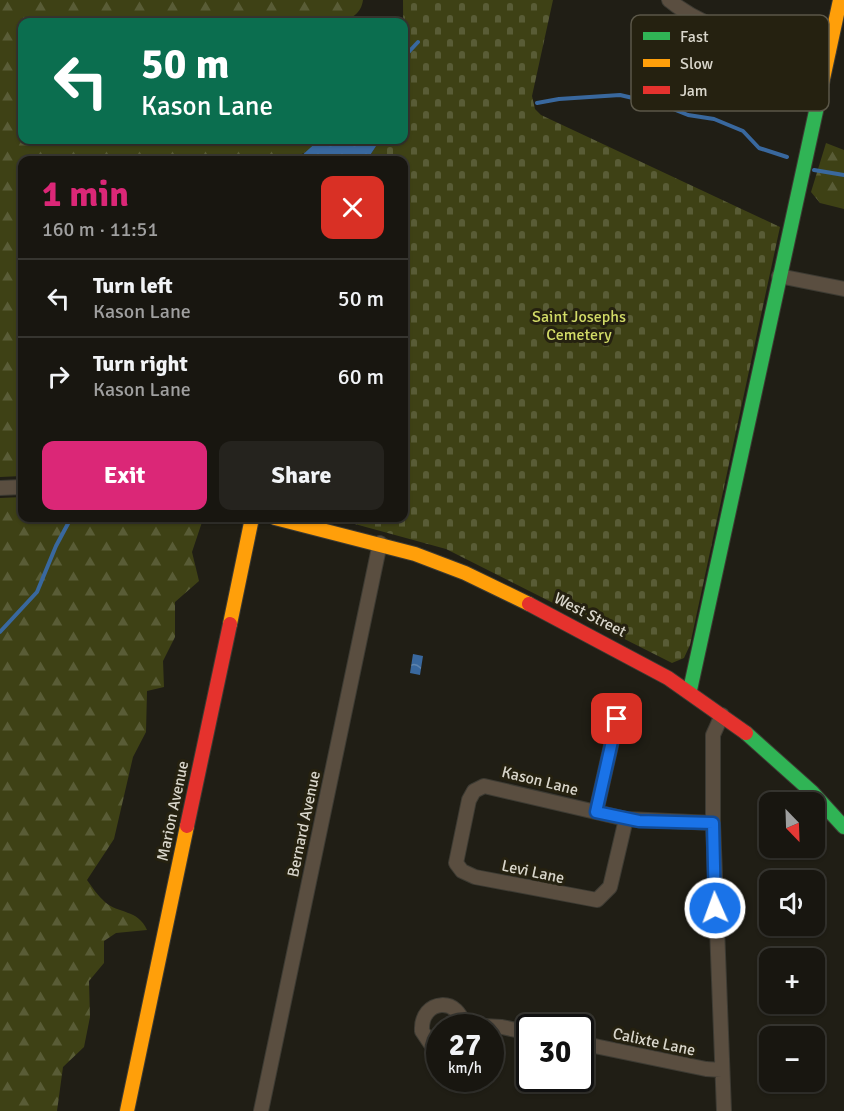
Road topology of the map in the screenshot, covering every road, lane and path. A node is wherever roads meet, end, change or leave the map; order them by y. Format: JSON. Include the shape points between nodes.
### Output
{"nodes":[{"id":1,"x":669,"y":0,"type":"edge"},
{"id":2,"x":840,"y":0,"type":"edge"},
{"id":3,"x":690,"y":15,"type":"edge"},
{"id":4,"x":838,"y":36,"type":"edge"},
{"id":5,"x":829,"y":51,"type":"edge"},
{"id":6,"x":816,"y":111,"type":"edge"},
{"id":7,"x":779,"y":276,"type":"junction"},
{"id":8,"x":844,"y":289,"type":"edge"},
{"id":9,"x":18,"y":487,"type":"edge"},
{"id":10,"x":0,"y":488,"type":"edge"},
{"id":11,"x":251,"y":522,"type":"edge"},
{"id":12,"x":291,"y":522,"type":"edge"},
{"id":13,"x":380,"y":543,"type":"junction"},
{"id":14,"x":690,"y":690,"type":"junction"},
{"id":15,"x":722,"y":715,"type":"junction"},
{"id":16,"x":617,"y":719,"type":"dead end"},
{"id":17,"x":476,"y":789,"type":"joint"},
{"id":18,"x":596,"y":812,"type":"junction"},
{"id":19,"x":626,"y":819,"type":"junction"},
{"id":20,"x":713,"y":823,"type":"junction"},
{"id":21,"x":844,"y":827,"type":"edge"},
{"id":22,"x":459,"y":1014,"type":"edge"},
{"id":23,"x":426,"y":1037,"type":"edge"},
{"id":24,"x":594,"y":1046,"type":"edge"},
{"id":25,"x":722,"y":1070,"type":"junction"},
{"id":26,"x":127,"y":1111,"type":"edge"},
{"id":27,"x":261,"y":1111,"type":"edge"},
{"id":28,"x":724,"y":1111,"type":"edge"}],
"edges":[{"from":1,"to":3,"type":"street"},
{"from":2,"to":4,"type":"street"},
{"from":4,"to":5,"type":"street"},
{"from":6,"to":7,"type":"street"},
{"from":7,"to":8,"type":"street"},
{"from":7,"to":14,"type":"street"},
{"from":9,"to":10,"type":"street"},
{"from":11,"to":26,"type":"street","name":"Marion Avenue"},
{"from":12,"to":13,"type":"street","name":"West Street"},
{"from":13,"to":14,"type":"street","name":"West Street","via":[[432,560],[503,591],[619,648]]},
{"from":13,"to":27,"type":"street","name":"Bernard Avenue"},
{"from":14,"to":15,"type":"street","name":"West Street"},
{"from":15,"to":20,"type":"street","via":[[713,735]]},
{"from":15,"to":21,"type":"street","name":"West Street","via":[[788,769]]},
{"from":16,"to":18,"type":"street","name":"Kason Lane"},
{"from":17,"to":18,"type":"street","name":"Kason Lane","via":[[495,787]]},
{"from":17,"to":19,"type":"street","name":"Levi Lane","via":[[457,851],[456,863],[462,871],[577,898],[597,900],[608,891]]},
{"from":18,"to":19,"type":"street","name":"Kason Lane"},
{"from":19,"to":20,"type":"street","name":"Kason Lane"},
{"from":20,"to":25,"type":"street"},
{"from":22,"to":23,"type":"street","via":[[448,1006],[428,1011],[422,1031]]},
{"from":24,"to":25,"type":"street","name":"Calixte Lane"},
{"from":25,"to":28,"type":"street"}]}
